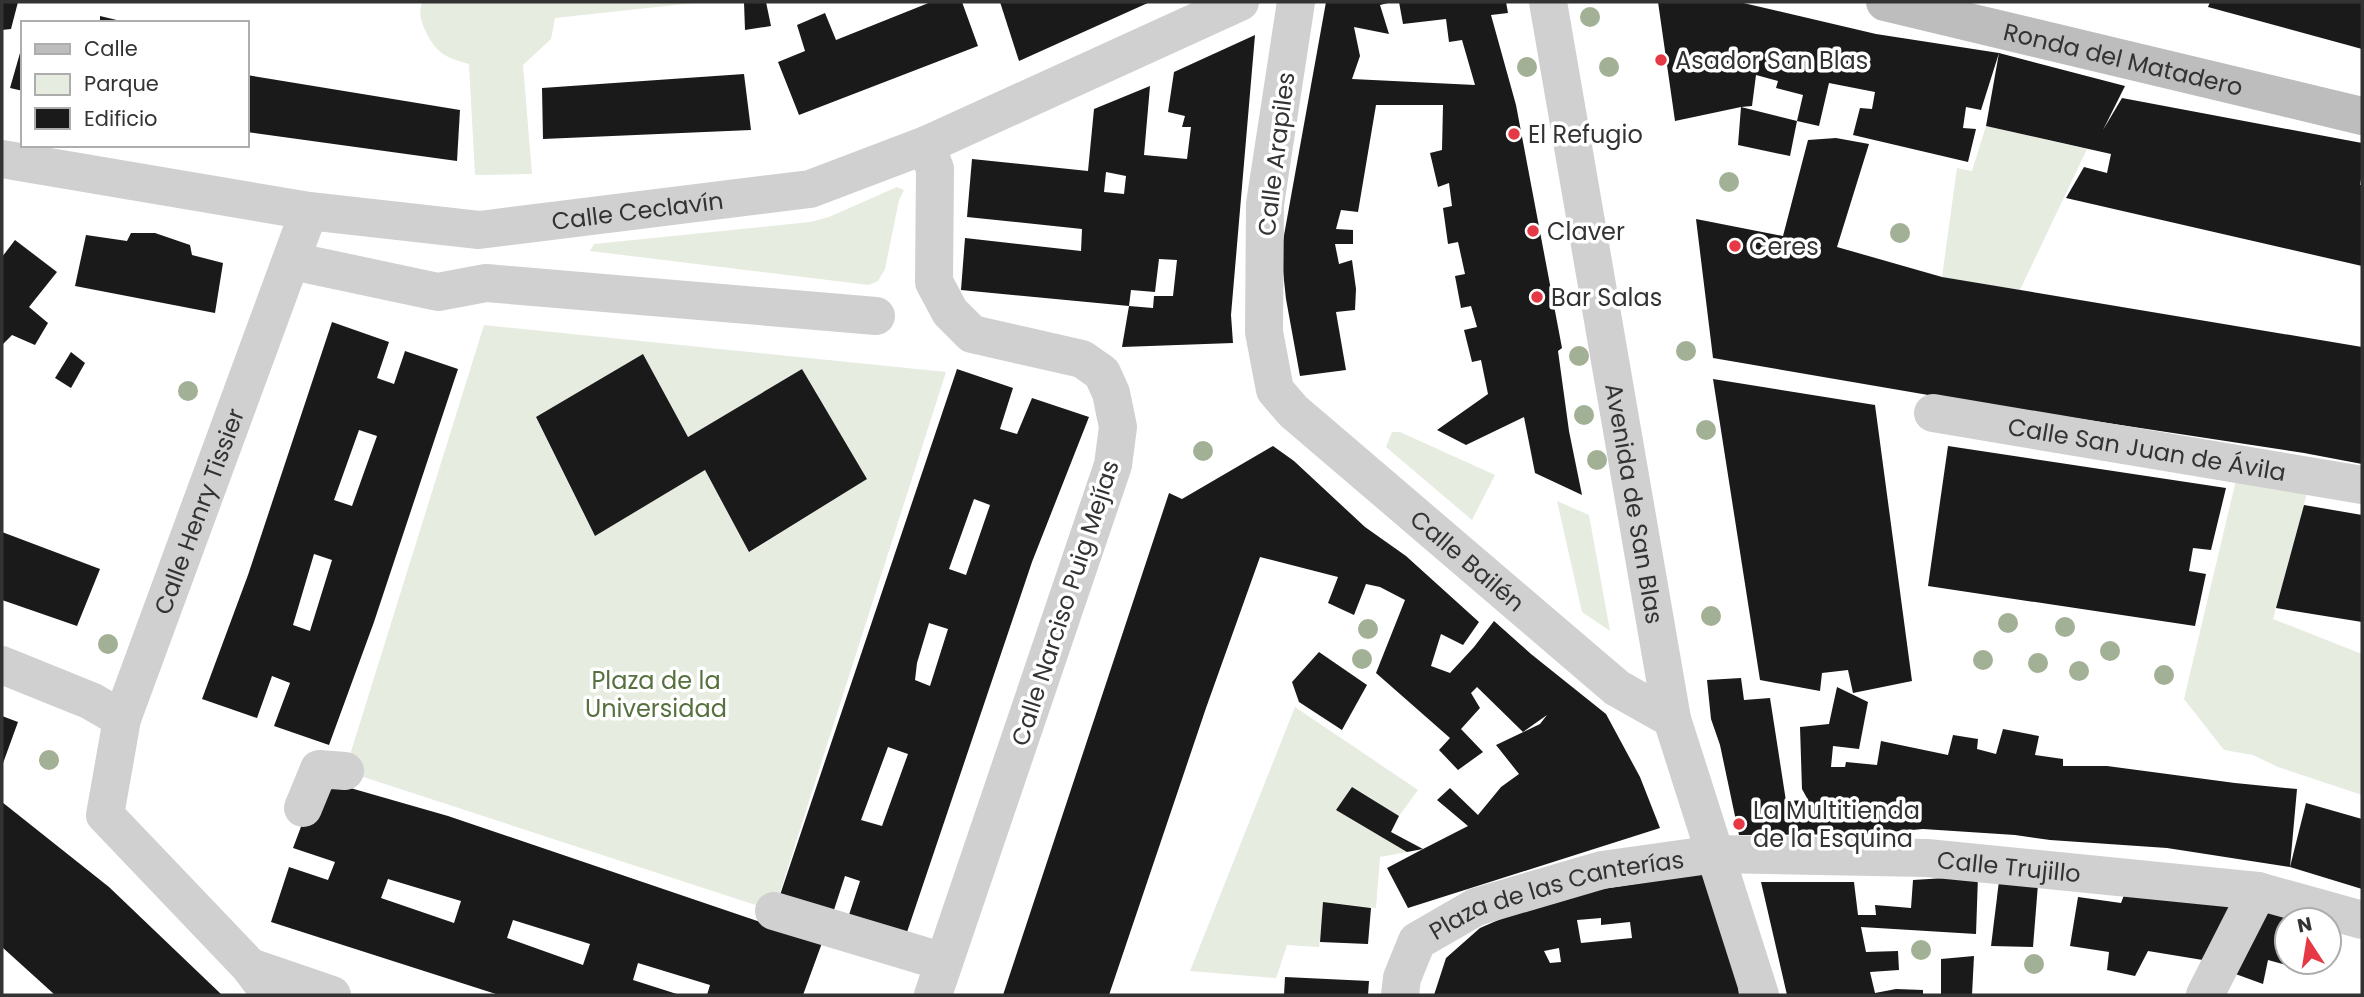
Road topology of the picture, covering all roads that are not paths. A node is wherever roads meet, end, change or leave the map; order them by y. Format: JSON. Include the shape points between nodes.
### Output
{"nodes":[{"id":1,"x":1240,"y":2,"type":"edge"},
{"id":2,"x":1296,"y":2,"type":"edge"},
{"id":3,"x":1548,"y":2,"type":"edge"},
{"id":4,"x":1885,"y":2,"type":"edge"},
{"id":5,"x":2362,"y":116,"type":"edge"},
{"id":6,"x":926,"y":145,"type":"junction"},
{"id":7,"x":2,"y":159,"type":"edge"},
{"id":8,"x":309,"y":211,"type":"junction"},
{"id":9,"x":479,"y":230,"type":"junction"},
{"id":10,"x":292,"y":261,"type":"junction"},
{"id":11,"x":486,"y":283,"type":"junction"},
{"id":12,"x":876,"y":316,"type":"dead end"},
{"id":13,"x":1275,"y":390,"type":"joint"},
{"id":14,"x":1934,"y":413,"type":"dead end"},
{"id":15,"x":2362,"y":485,"type":"edge"},
{"id":16,"x":2,"y":665,"type":"edge"},
{"id":17,"x":122,"y":719,"type":"junction"},
{"id":18,"x":1672,"y":719,"type":"junction"},
{"id":19,"x":345,"y":771,"type":"dead end"},
{"id":20,"x":303,"y":808,"type":"dead end"},
{"id":21,"x":1716,"y":854,"type":"junction"},
{"id":22,"x":2258,"y":891,"type":"junction"},
{"id":23,"x":774,"y":911,"type":"dead end"},
{"id":24,"x":2362,"y":920,"type":"edge"},
{"id":25,"x":939,"y":979,"type":"edge"},
{"id":26,"x":260,"y":981,"type":"edge"},
{"id":27,"x":332,"y":995,"type":"edge"},
{"id":28,"x":1400,"y":995,"type":"edge"},
{"id":29,"x":1760,"y":995,"type":"edge"},
{"id":30,"x":2205,"y":995,"type":"edge"}],
"edges":[{"from":1,"to":6,"type":"street","name":"Calle Ceclavín"},
{"from":2,"to":13,"type":"street","name":"Calle Arapiles","via":[[1265,204],[1264,332]]},
{"from":3,"to":18,"type":"street","name":"Avenida de San Blas"},
{"from":4,"to":5,"type":"street","name":"Ronda del Matadero"},
{"from":6,"to":9,"type":"street","name":"Calle Ceclavín","via":[[810,189]]},
{"from":6,"to":25,"type":"street","name":"Calle Narciso Puig Mejías","via":[[935,169],[934,282],[950,312],[972,334],[1082,359],[1102,373],[1118,427],[1113,464]]},
{"from":7,"to":8,"type":"street","name":"Calle Ceclavín"},
{"from":8,"to":9,"type":"street","name":"Calle Ceclavín"},
{"from":8,"to":10,"type":"street","name":"Calle Henry Tissier"},
{"from":9,"to":11,"type":"street"},
{"from":10,"to":11,"type":"street","via":[[438,292]]},
{"from":10,"to":17,"type":"street","name":"Calle Henry Tissier"},
{"from":11,"to":12,"type":"street"},
{"from":13,"to":18,"type":"street","name":"Calle Bailén","via":[[1293,411],[1617,688]]},
{"from":14,"to":15,"type":"street","name":"Calle San Juan de Ávila"},
{"from":16,"to":17,"type":"street","via":[[91,701]]},
{"from":17,"to":26,"type":"street","name":"Calle Henry Tissier","via":[[106,815]]},
{"from":18,"to":21,"type":"street","name":"Avenida de San Blas"},
{"from":19,"to":20,"type":"street","via":[[319,769]]},
{"from":21,"to":22,"type":"street","name":"Calle Trujillo","via":[[1927,858]]},
{"from":21,"to":28,"type":"street","name":"Plaza de las Canterías","via":[[1602,870],[1476,907],[1418,941]]},
{"from":21,"to":29,"type":"street","name":"Avenida de San Blas"},
{"from":22,"to":24,"type":"street","name":"Calle Trujillo"},
{"from":22,"to":30,"type":"street"},
{"from":23,"to":25,"type":"street"},
{"from":26,"to":27,"type":"street"}]}
